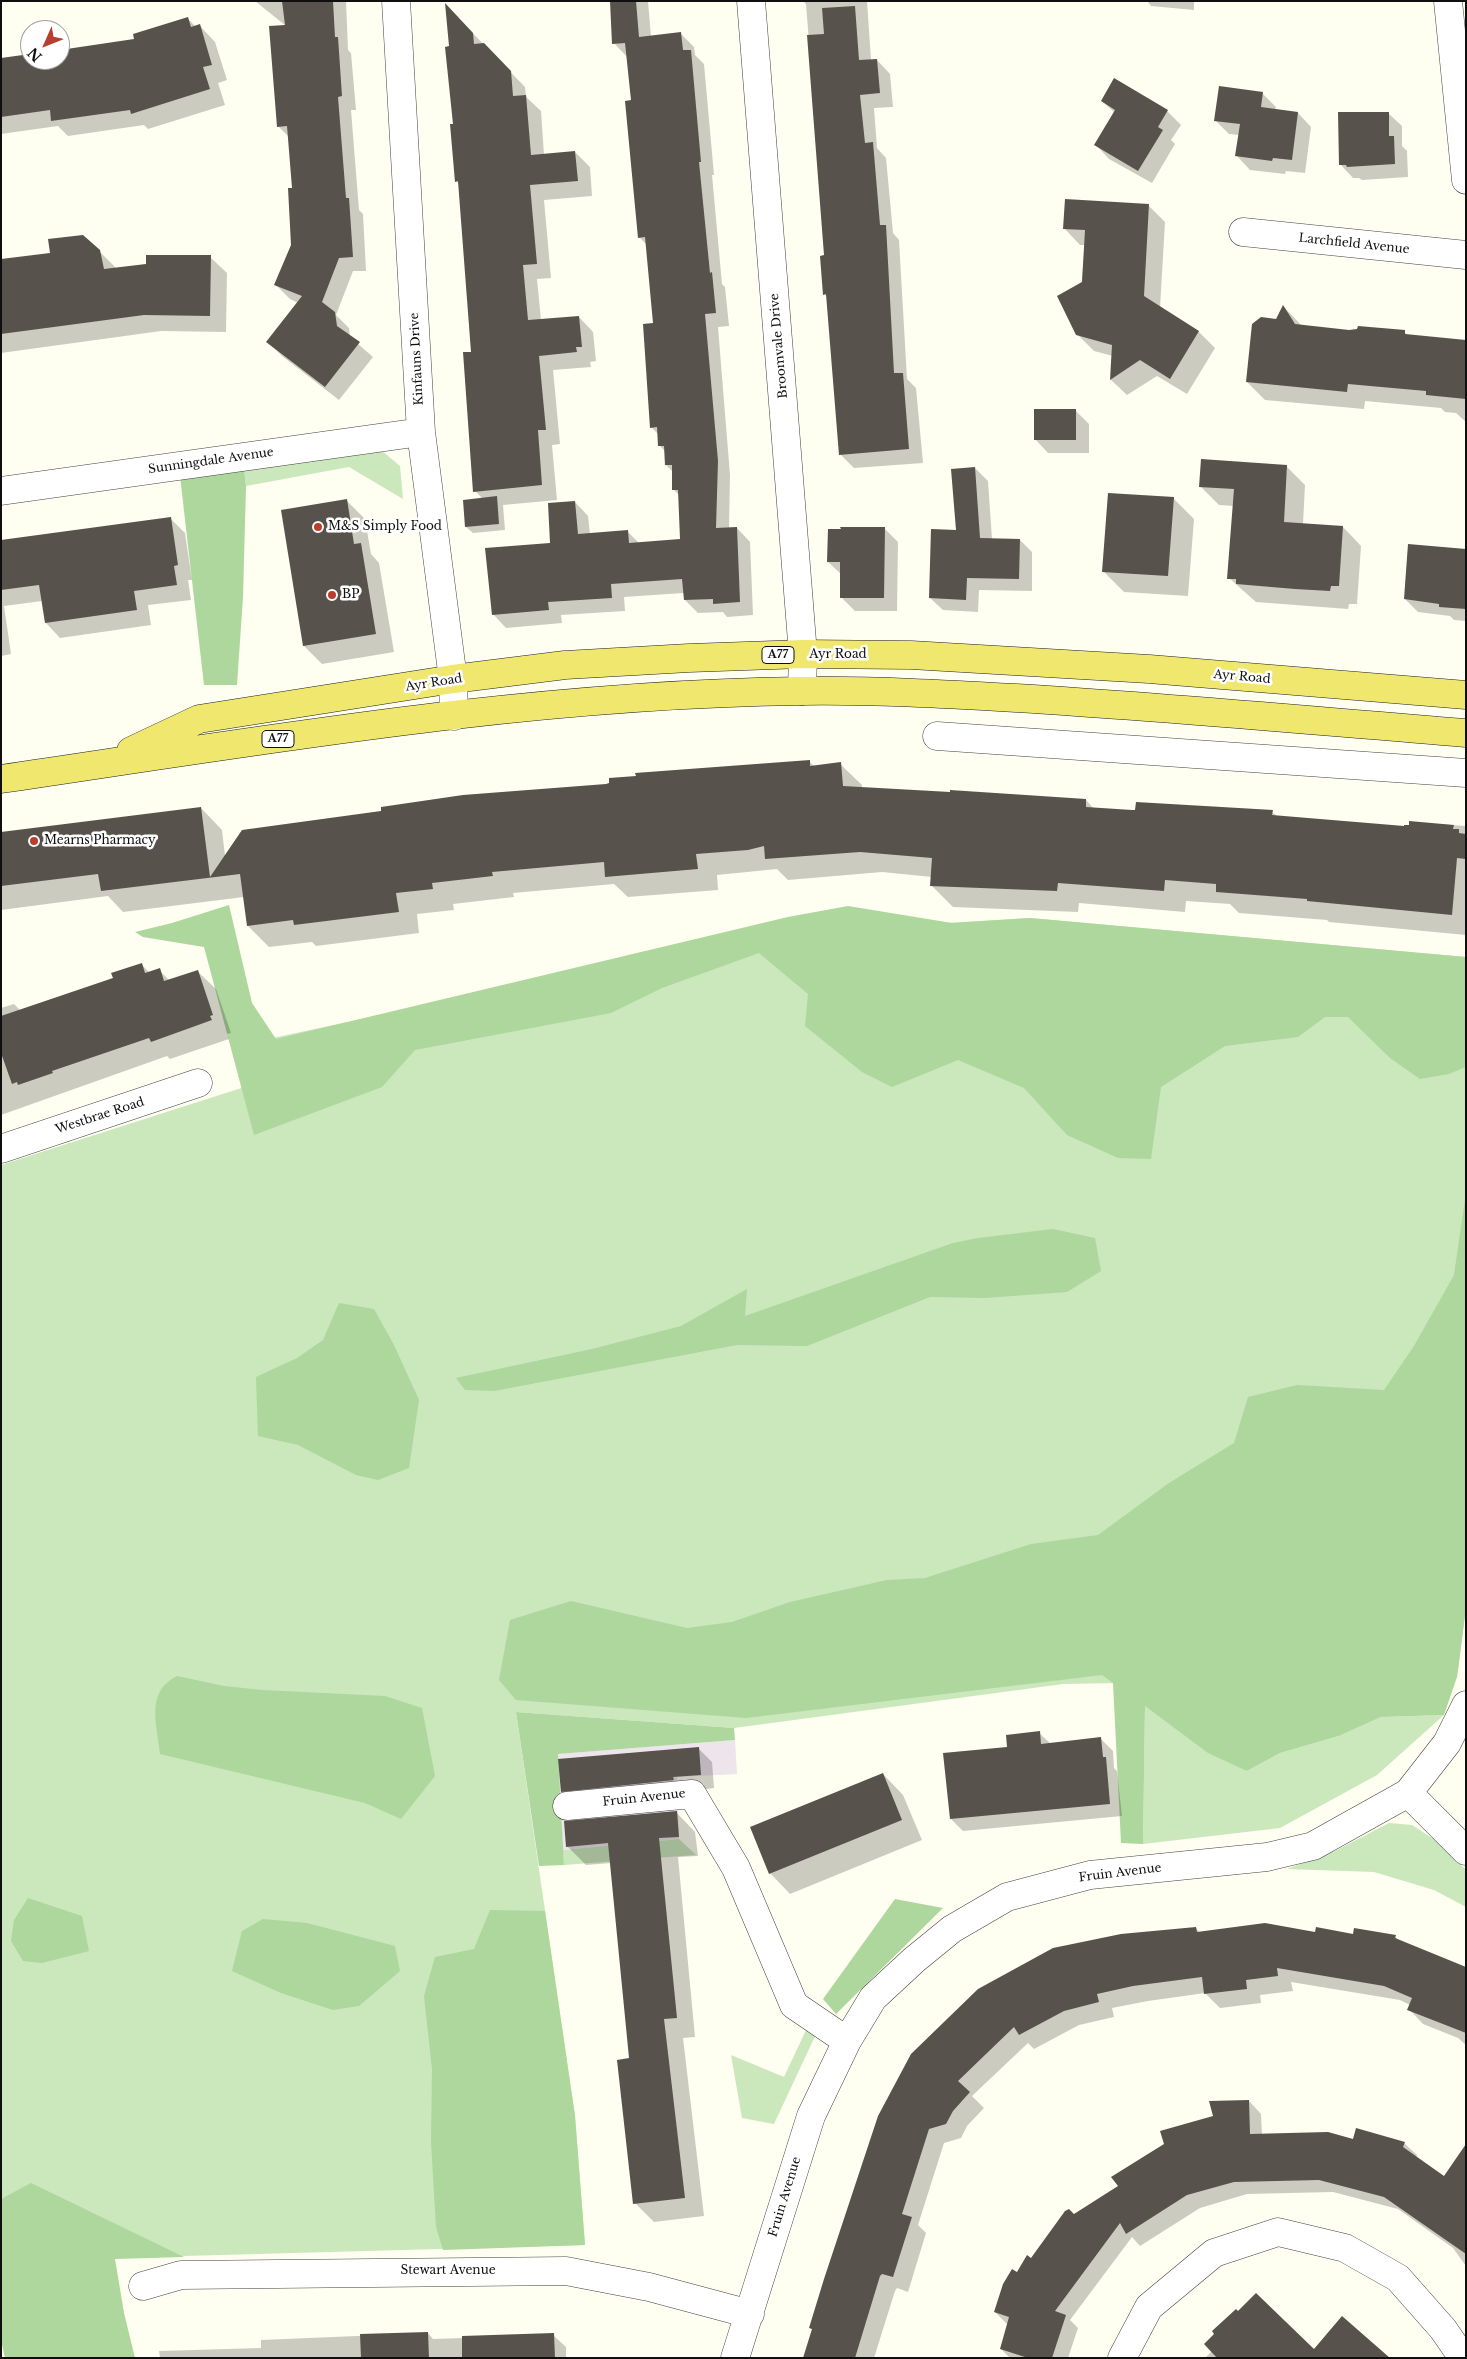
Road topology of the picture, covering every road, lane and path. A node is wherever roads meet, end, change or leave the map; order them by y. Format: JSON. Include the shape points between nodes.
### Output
{"nodes":[{"id":1,"x":396,"y":1,"type":"edge"},
{"id":2,"x":751,"y":1,"type":"edge"},
{"id":3,"x":1448,"y":1,"type":"edge"},
{"id":4,"x":1466,"y":180,"type":"edge"},
{"id":5,"x":1243,"y":232,"type":"dead end"},
{"id":6,"x":1466,"y":255,"type":"edge"},
{"id":7,"x":421,"y":432,"type":"junction"},
{"id":8,"x":1,"y":491,"type":"edge"},
{"id":9,"x":803,"y":654,"type":"junction"},
{"id":10,"x":454,"y":679,"type":"junction"},
{"id":11,"x":802,"y":691,"type":"junction"},
{"id":12,"x":1466,"y":695,"type":"edge"},
{"id":13,"x":454,"y":716,"type":"junction"},
{"id":14,"x":1466,"y":732,"type":"edge"},
{"id":15,"x":937,"y":736,"type":"dead end"},
{"id":16,"x":102,"y":764,"type":"junction"},
{"id":17,"x":1466,"y":773,"type":"edge"},
{"id":18,"x":1,"y":779,"type":"edge"},
{"id":19,"x":198,"y":1083,"type":"dead end"},
{"id":20,"x":1,"y":1149,"type":"edge"},
{"id":21,"x":1466,"y":1705,"type":"edge"},
{"id":22,"x":1408,"y":1793,"type":"junction"},
{"id":23,"x":567,"y":1806,"type":"dead end"},
{"id":24,"x":1466,"y":1851,"type":"edge"},
{"id":25,"x":846,"y":2041,"type":"junction"},
{"id":26,"x":144,"y":2286,"type":"dead end"},
{"id":27,"x":750,"y":2314,"type":"junction"},
{"id":28,"x":735,"y":2358,"type":"edge"},
{"id":29,"x":1122,"y":2358,"type":"edge"},
{"id":30,"x":1463,"y":2358,"type":"edge"}],
"edges":[{"from":1,"to":7,"type":"street","name":"Kinfauns Drive"},
{"from":2,"to":9,"type":"street","name":"Broomvale Drive"},
{"from":3,"to":4,"type":"street"},
{"from":5,"to":6,"type":"street","name":"Larchfield Avenue"},
{"from":7,"to":8,"type":"street","name":"Sunningdale Avenue"},
{"from":7,"to":10,"type":"street","name":"Kinfauns Drive"},
{"from":9,"to":10,"type":"main road","name":"Ayr Road","number":"A77","via":[[565,665]]},
{"from":9,"to":11,"type":"street","name":"Broomvale Drive"},
{"from":9,"to":12,"type":"main road","name":"Ayr Road","number":"A77","via":[[911,655],[1122,667]]},
{"from":10,"to":13,"type":"street","name":"Kinfauns Drive"},
{"from":10,"to":16,"type":"main road","name":"Ayr Road","number":"A77","via":[[199,720]]},
{"from":11,"to":13,"type":"main road","name":"Ayr Road","number":"A77","via":[[628,698]]},
{"from":11,"to":14,"type":"main road","name":"Ayr Road","number":"A77","via":[[936,693],[1089,702]]},
{"from":13,"to":16,"type":"main road","name":"Ayr Road","number":"A77"},
{"from":15,"to":17,"type":"street"},
{"from":16,"to":18,"type":"main road","name":"Ayr Road","number":"A77"},
{"from":19,"to":20,"type":"street","name":"Westbrae Road"},
{"from":21,"to":22,"type":"street","name":"Fruin Avenue","via":[[1448,1743]]},
{"from":22,"to":24,"type":"street"},
{"from":22,"to":25,"type":"street","name":"Fruin Avenue","via":[[1313,1846],[1267,1857],[1090,1874],[1008,1897],[952,1929],[914,1960],[873,1998]]},
{"from":23,"to":25,"type":"street","name":"Fruin Avenue","via":[[692,1794],[736,1868],[794,2005]]},
{"from":25,"to":27,"type":"street","name":"Fruin Avenue","via":[[811,2116]]},
{"from":26,"to":27,"type":"street","name":"Stewart Avenue","via":[[181,2275],[566,2271],[650,2287]]},
{"from":27,"to":28,"type":"street","name":"Fruin Avenue"},
{"from":29,"to":30,"type":"street","via":[[1149,2307],[1214,2253],[1278,2232],[1345,2248],[1398,2278],[1443,2329]]}]}
